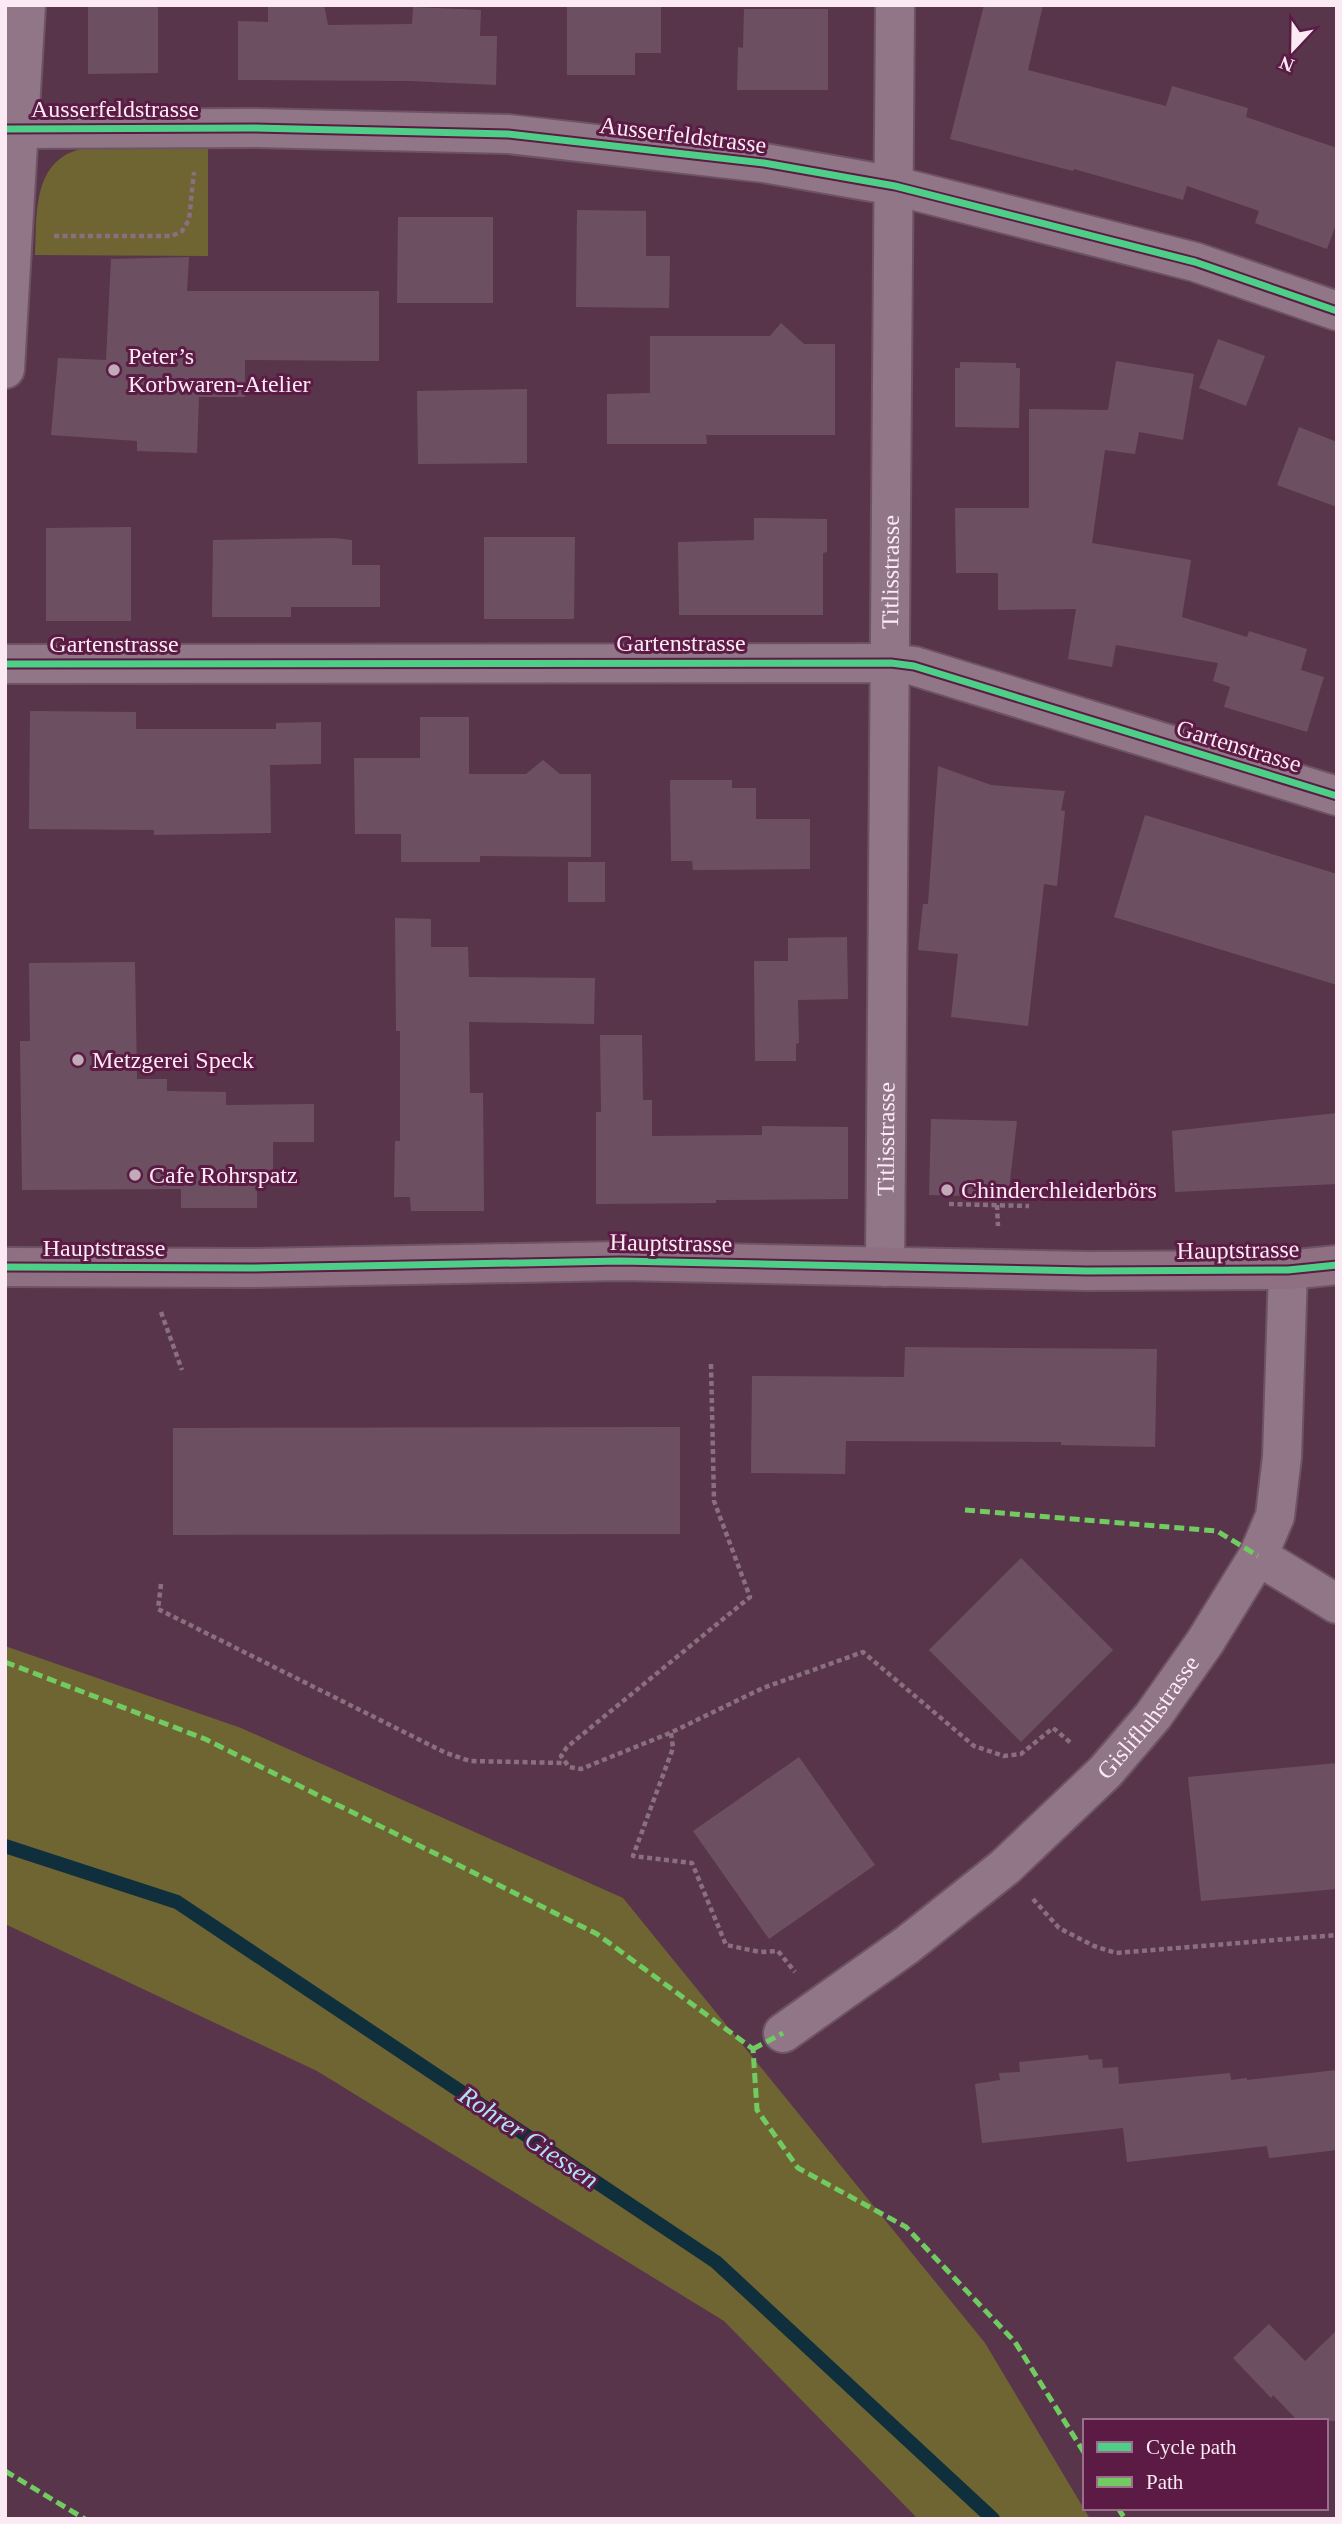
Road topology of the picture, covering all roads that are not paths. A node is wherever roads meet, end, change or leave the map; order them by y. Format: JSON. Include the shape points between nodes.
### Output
{"nodes":[{"id":1,"x":26,"y":5,"type":"edge"},
{"id":2,"x":895,"y":5,"type":"edge"},
{"id":3,"x":12,"y":129,"type":"edge"},
{"id":4,"x":895,"y":186,"type":"junction"},
{"id":5,"x":1337,"y":312,"type":"edge"},
{"id":6,"x":5,"y":369,"type":"edge"},
{"id":7,"x":891,"y":663,"type":"junction"},
{"id":8,"x":5,"y":664,"type":"edge"},
{"id":9,"x":1337,"y":796,"type":"edge"},
{"id":10,"x":1337,"y":1265,"type":"edge"},
{"id":11,"x":5,"y":1267,"type":"edge"},
{"id":12,"x":885,"y":1267,"type":"junction"},
{"id":13,"x":1288,"y":1270,"type":"junction"},
{"id":14,"x":1258,"y":1556,"type":"junction"},
{"id":15,"x":1337,"y":1604,"type":"edge"},
{"id":16,"x":783,"y":2033,"type":"dead end"}],
"edges":[{"from":1,"to":3,"type":"street"},
{"from":2,"to":4,"type":"street","name":"Titlisstrasse"},
{"from":3,"to":4,"type":"street","name":"Ausserfeldstrasse","via":[[508,134],[764,163]]},
{"from":3,"to":6,"type":"street"},
{"from":4,"to":5,"type":"street","name":"Ausserfeldstrasse","via":[[1195,262]]},
{"from":4,"to":7,"type":"street","name":"Titlisstrasse"},
{"from":7,"to":8,"type":"street","name":"Gartenstrasse"},
{"from":7,"to":9,"type":"street","name":"Gartenstrasse","via":[[915,666]]},
{"from":7,"to":12,"type":"street","name":"Titlisstrasse"},
{"from":10,"to":13,"type":"main road","name":"Hauptstrasse"},
{"from":11,"to":12,"type":"main road","name":"Hauptstrasse","via":[[620,1261]]},
{"from":12,"to":13,"type":"main road","name":"Hauptstrasse"},
{"from":13,"to":14,"type":"street","name":"Gislifluhstrasse","via":[[1282,1457],[1275,1516]]},
{"from":14,"to":15,"type":"street"},
{"from":14,"to":16,"type":"street","name":"Gislifluhstrasse","via":[[1153,1716],[1105,1772],[1005,1867],[908,1945]]}]}
